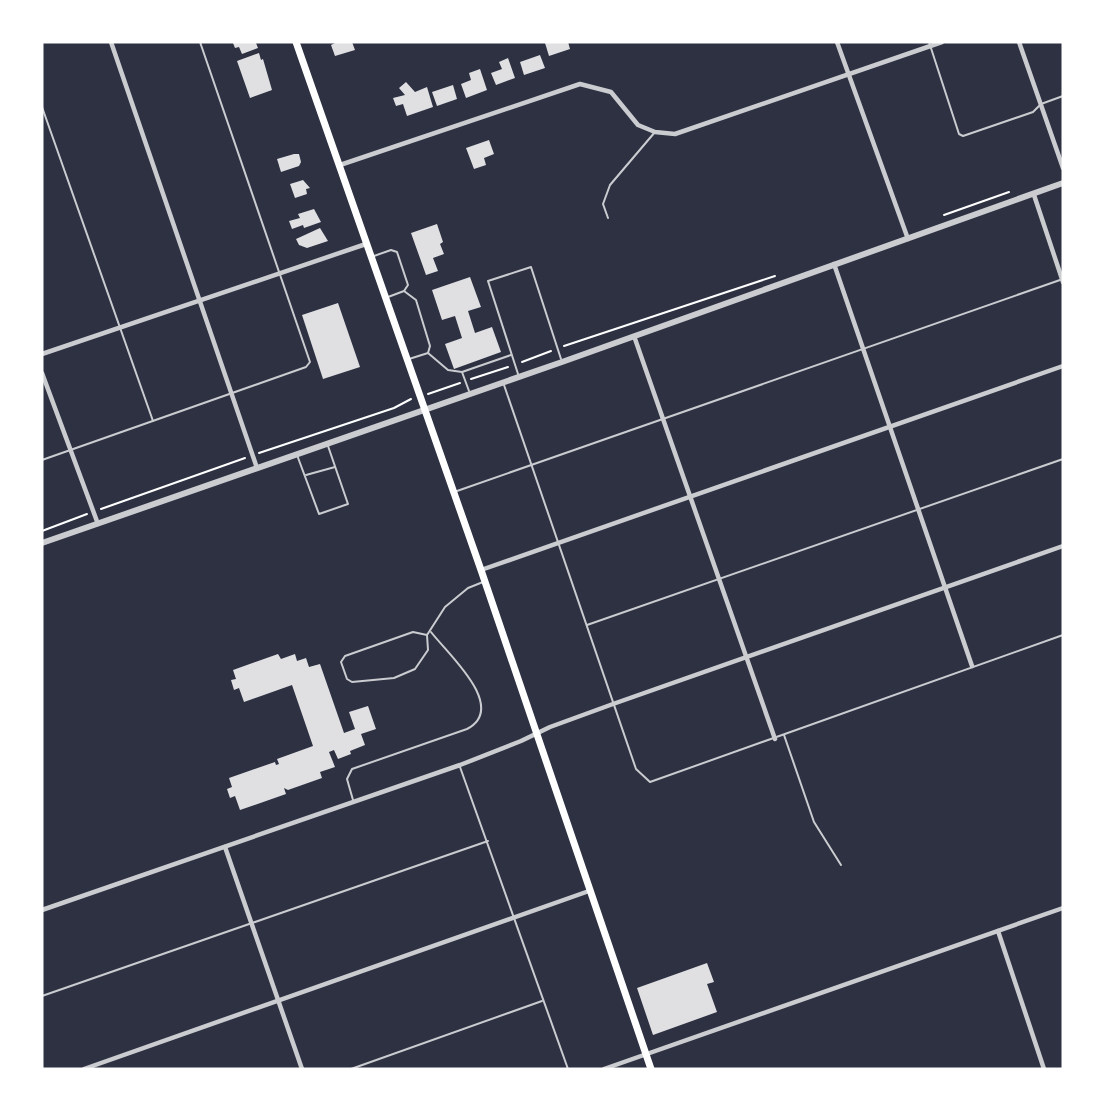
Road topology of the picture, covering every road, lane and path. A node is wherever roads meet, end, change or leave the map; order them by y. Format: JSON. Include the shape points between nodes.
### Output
{"nodes":[{"id":1,"x":111,"y":42,"type":"edge"},
{"id":2,"x":200,"y":42,"type":"edge"},
{"id":3,"x":296,"y":42,"type":"edge"},
{"id":4,"x":837,"y":42,"type":"edge"},
{"id":5,"x":942,"y":42,"type":"edge"},
{"id":6,"x":1019,"y":42,"type":"edge"},
{"id":7,"x":929,"y":44,"type":"edge"},
{"id":8,"x":849,"y":76,"type":"junction"},
{"id":9,"x":1063,"y":96,"type":"edge"},
{"id":10,"x":1041,"y":104,"type":"junction"},
{"id":11,"x":42,"y":107,"type":"edge"},
{"id":12,"x":655,"y":132,"type":"junction"},
{"id":13,"x":340,"y":165,"type":"junction"},
{"id":14,"x":1063,"y":168,"type":"edge"},
{"id":15,"x":1063,"y":183,"type":"edge"},
{"id":16,"x":1034,"y":195,"type":"junction"},
{"id":17,"x":608,"y":218,"type":"dead end"},
{"id":18,"x":908,"y":239,"type":"junction"},
{"id":19,"x":366,"y":244,"type":"junction"},
{"id":20,"x":371,"y":257,"type":"junction"},
{"id":21,"x":834,"y":264,"type":"junction"},
{"id":22,"x":280,"y":273,"type":"junction"},
{"id":23,"x":783,"y":273,"type":"dead end"},
{"id":24,"x":1063,"y":280,"type":"edge"},
{"id":25,"x":404,"y":291,"type":"junction"},
{"id":26,"x":386,"y":298,"type":"junction"},
{"id":27,"x":198,"y":301,"type":"junction"},
{"id":28,"x":120,"y":328,"type":"junction"},
{"id":29,"x":634,"y":336,"type":"junction"},
{"id":30,"x":563,"y":346,"type":"dead end"},
{"id":31,"x":864,"y":350,"type":"junction"},
{"id":32,"x":549,"y":352,"type":"dead end"},
{"id":33,"x":428,"y":353,"type":"junction"},
{"id":34,"x":42,"y":354,"type":"edge"},
{"id":35,"x":511,"y":355,"type":"junction"},
{"id":36,"x":408,"y":360,"type":"junction"},
{"id":37,"x":562,"y":362,"type":"junction"},
{"id":38,"x":519,"y":363,"type":"dead end"},
{"id":39,"x":1063,"y":366,"type":"edge"},
{"id":40,"x":504,"y":368,"type":"dead end"},
{"id":41,"x":462,"y":372,"type":"junction"},
{"id":42,"x":42,"y":373,"type":"edge"},
{"id":43,"x":519,"y":377,"type":"junction"},
{"id":44,"x":474,"y":378,"type":"dead end"},
{"id":45,"x":503,"y":383,"type":"junction"},
{"id":46,"x":457,"y":384,"type":"dead end"},
{"id":47,"x":230,"y":393,"type":"junction"},
{"id":48,"x":429,"y":394,"type":"dead end"},
{"id":49,"x":470,"y":394,"type":"junction"},
{"id":50,"x":405,"y":400,"type":"dead end"},
{"id":51,"x":426,"y":410,"type":"junction"},
{"id":52,"x":663,"y":420,"type":"junction"},
{"id":53,"x":153,"y":421,"type":"junction"},
{"id":54,"x":890,"y":427,"type":"junction"},
{"id":55,"x":327,"y":444,"type":"junction"},
{"id":56,"x":70,"y":450,"type":"junction"},
{"id":57,"x":259,"y":454,"type":"dead end"},
{"id":58,"x":297,"y":455,"type":"junction"},
{"id":59,"x":245,"y":458,"type":"dead end"},
{"id":60,"x":1063,"y":459,"type":"edge"},
{"id":61,"x":42,"y":460,"type":"edge"},
{"id":62,"x":532,"y":465,"type":"junction"},
{"id":63,"x":334,"y":467,"type":"junction"},
{"id":64,"x":257,"y":468,"type":"junction"},
{"id":65,"x":305,"y":476,"type":"junction"},
{"id":66,"x":454,"y":492,"type":"junction"},
{"id":67,"x":690,"y":497,"type":"junction"},
{"id":68,"x":918,"y":509,"type":"junction"},
{"id":69,"x":93,"y":512,"type":"junction"},
{"id":70,"x":98,"y":524,"type":"junction"},
{"id":71,"x":42,"y":531,"type":"edge"},
{"id":72,"x":42,"y":543,"type":"edge"},
{"id":73,"x":558,"y":543,"type":"junction"},
{"id":74,"x":1063,"y":546,"type":"edge"},
{"id":75,"x":482,"y":570,"type":"junction"},
{"id":76,"x":718,"y":579,"type":"junction"},
{"id":77,"x":485,"y":582,"type":"junction"},
{"id":78,"x":945,"y":588,"type":"junction"},
{"id":79,"x":586,"y":626,"type":"junction"},
{"id":80,"x":431,"y":632,"type":"junction"},
{"id":81,"x":427,"y":635,"type":"junction"},
{"id":82,"x":1063,"y":635,"type":"edge"},
{"id":83,"x":746,"y":657,"type":"junction"},
{"id":84,"x":972,"y":666,"type":"junction"},
{"id":85,"x":613,"y":704,"type":"junction"},
{"id":86,"x":536,"y":732,"type":"junction"},
{"id":87,"x":784,"y":735,"type":"junction"},
{"id":88,"x":775,"y":739,"type":"junction"},
{"id":89,"x":459,"y":765,"type":"junction"},
{"id":90,"x":354,"y":803,"type":"junction"},
{"id":91,"x":488,"y":842,"type":"junction"},
{"id":92,"x":225,"y":847,"type":"junction"},
{"id":93,"x":841,"y":865,"type":"dead end"},
{"id":94,"x":589,"y":891,"type":"junction"},
{"id":95,"x":1063,"y":908,"type":"edge"},
{"id":96,"x":42,"y":910,"type":"edge"},
{"id":97,"x":515,"y":917,"type":"junction"},
{"id":98,"x":253,"y":922,"type":"junction"},
{"id":99,"x":998,"y":931,"type":"junction"},
{"id":100,"x":42,"y":996,"type":"edge"},
{"id":101,"x":279,"y":1000,"type":"junction"},
{"id":102,"x":542,"y":1001,"type":"junction"},
{"id":103,"x":646,"y":1054,"type":"junction"},
{"id":104,"x":84,"y":1069,"type":"edge"},
{"id":105,"x":302,"y":1069,"type":"edge"},
{"id":106,"x":351,"y":1069,"type":"edge"},
{"id":107,"x":568,"y":1069,"type":"edge"},
{"id":108,"x":604,"y":1069,"type":"edge"},
{"id":109,"x":651,"y":1069,"type":"edge"},
{"id":110,"x":1044,"y":1069,"type":"edge"}],
"edges":[{"from":1,"to":27,"type":"street"},
{"from":2,"to":22,"type":"lane"},
{"from":3,"to":13,"type":"main road"},
{"from":4,"to":8,"type":"street"},
{"from":5,"to":7,"type":"street"},
{"from":6,"to":10,"type":"street"},
{"from":7,"to":8,"type":"street"},
{"from":7,"to":10,"type":"lane","via":[[959,134],[963,136],[1033,111]]},
{"from":8,"to":12,"type":"street","via":[[675,134]]},
{"from":8,"to":18,"type":"street"},
{"from":9,"to":10,"type":"lane"},
{"from":10,"to":14,"type":"street"},
{"from":11,"to":28,"type":"lane"},
{"from":12,"to":13,"type":"street","via":[[638,125],[611,92],[580,84]]},
{"from":12,"to":17,"type":"lane","via":[[609,185],[603,204]]},
{"from":13,"to":19,"type":"main road"},
{"from":15,"to":16,"type":"street"},
{"from":16,"to":18,"type":"street"},
{"from":16,"to":24,"type":"street"},
{"from":18,"to":21,"type":"street"},
{"from":19,"to":20,"type":"main road"},
{"from":19,"to":22,"type":"street"},
{"from":20,"to":25,"type":"lane","via":[[391,250],[397,252],[408,285]]},
{"from":20,"to":26,"type":"main road"},
{"from":21,"to":29,"type":"street"},
{"from":21,"to":31,"type":"street"},
{"from":22,"to":27,"type":"street"},
{"from":22,"to":47,"type":"lane","via":[[310,362],[306,367]]},
{"from":23,"to":30,"type":"path"},
{"from":24,"to":31,"type":"lane"},
{"from":25,"to":26,"type":"lane"},
{"from":25,"to":33,"type":"lane","via":[[416,300],[430,346]]},
{"from":26,"to":36,"type":"main road"},
{"from":27,"to":28,"type":"street"},
{"from":27,"to":47,"type":"street"},
{"from":28,"to":34,"type":"street"},
{"from":28,"to":53,"type":"lane"},
{"from":29,"to":37,"type":"street"},
{"from":29,"to":52,"type":"street"},
{"from":31,"to":52,"type":"lane"},
{"from":31,"to":54,"type":"street"},
{"from":32,"to":38,"type":"path"},
{"from":33,"to":36,"type":"lane"},
{"from":33,"to":41,"type":"lane","via":[[448,370]]},
{"from":35,"to":37,"type":"lane","via":[[488,281],[531,267]]},
{"from":35,"to":41,"type":"lane"},
{"from":35,"to":43,"type":"lane"},
{"from":36,"to":51,"type":"main road"},
{"from":37,"to":43,"type":"street"},
{"from":39,"to":54,"type":"street"},
{"from":40,"to":44,"type":"path"},
{"from":41,"to":49,"type":"lane"},
{"from":42,"to":56,"type":"street"},
{"from":43,"to":45,"type":"street"},
{"from":45,"to":49,"type":"street"},
{"from":45,"to":62,"type":"lane"},
{"from":46,"to":48,"type":"path"},
{"from":47,"to":53,"type":"lane"},
{"from":47,"to":64,"type":"street"},
{"from":49,"to":51,"type":"street"},
{"from":50,"to":57,"type":"path","via":[[394,408]]},
{"from":51,"to":55,"type":"street"},
{"from":51,"to":66,"type":"main road"},
{"from":52,"to":62,"type":"lane"},
{"from":52,"to":67,"type":"street"},
{"from":53,"to":56,"type":"lane"},
{"from":54,"to":67,"type":"street"},
{"from":54,"to":68,"type":"street"},
{"from":55,"to":58,"type":"street"},
{"from":55,"to":63,"type":"lane"},
{"from":56,"to":61,"type":"lane"},
{"from":56,"to":69,"type":"street"},
{"from":58,"to":64,"type":"street"},
{"from":58,"to":65,"type":"lane"},
{"from":59,"to":69,"type":"path"},
{"from":60,"to":68,"type":"lane"},
{"from":62,"to":66,"type":"lane"},
{"from":62,"to":73,"type":"lane"},
{"from":63,"to":65,"type":"lane"},
{"from":63,"to":65,"type":"lane","via":[[348,504],[319,514]]},
{"from":64,"to":70,"type":"street"},
{"from":66,"to":75,"type":"main road"},
{"from":67,"to":73,"type":"street"},
{"from":67,"to":76,"type":"street"},
{"from":68,"to":76,"type":"lane"},
{"from":68,"to":78,"type":"street"},
{"from":69,"to":70,"type":"street"},
{"from":69,"to":71,"type":"path"},
{"from":70,"to":72,"type":"street"},
{"from":73,"to":75,"type":"street"},
{"from":73,"to":79,"type":"lane"},
{"from":74,"to":78,"type":"street"},
{"from":75,"to":77,"type":"main road"},
{"from":76,"to":79,"type":"lane"},
{"from":76,"to":83,"type":"street"},
{"from":77,"to":80,"type":"lane","via":[[456,596]]},
{"from":77,"to":86,"type":"main road"},
{"from":78,"to":83,"type":"street"},
{"from":78,"to":84,"type":"street"},
{"from":79,"to":85,"type":"lane"},
{"from":80,"to":81,"type":"lane"},
{"from":80,"to":90,"type":"lane","via":[[472,678],[480,710],[478,719],[467,729],[352,769],[347,779]]},
{"from":81,"to":81,"type":"lane","via":[[425,655],[405,675],[352,682],[347,679],[341,662],[345,656],[413,632]]},
{"from":82,"to":84,"type":"lane"},
{"from":83,"to":85,"type":"street"},
{"from":83,"to":88,"type":"street"},
{"from":84,"to":87,"type":"lane"},
{"from":85,"to":86,"type":"street"},
{"from":85,"to":88,"type":"lane","via":[[636,770],[650,782]]},
{"from":86,"to":89,"type":"street"},
{"from":86,"to":94,"type":"main road"},
{"from":87,"to":88,"type":"lane"},
{"from":87,"to":93,"type":"lane","via":[[814,822]]},
{"from":89,"to":90,"type":"street"},
{"from":89,"to":91,"type":"lane"},
{"from":90,"to":92,"type":"street"},
{"from":91,"to":97,"type":"lane"},
{"from":91,"to":98,"type":"lane"},
{"from":92,"to":96,"type":"street"},
{"from":92,"to":98,"type":"street"},
{"from":94,"to":97,"type":"street"},
{"from":94,"to":103,"type":"main road"},
{"from":95,"to":99,"type":"street"},
{"from":97,"to":101,"type":"street"},
{"from":97,"to":102,"type":"lane"},
{"from":98,"to":100,"type":"lane"},
{"from":98,"to":101,"type":"street"},
{"from":99,"to":103,"type":"street"},
{"from":99,"to":110,"type":"street"},
{"from":101,"to":104,"type":"street"},
{"from":101,"to":105,"type":"street"},
{"from":102,"to":106,"type":"lane"},
{"from":102,"to":107,"type":"lane"},
{"from":103,"to":108,"type":"street"},
{"from":103,"to":109,"type":"main road"}]}
